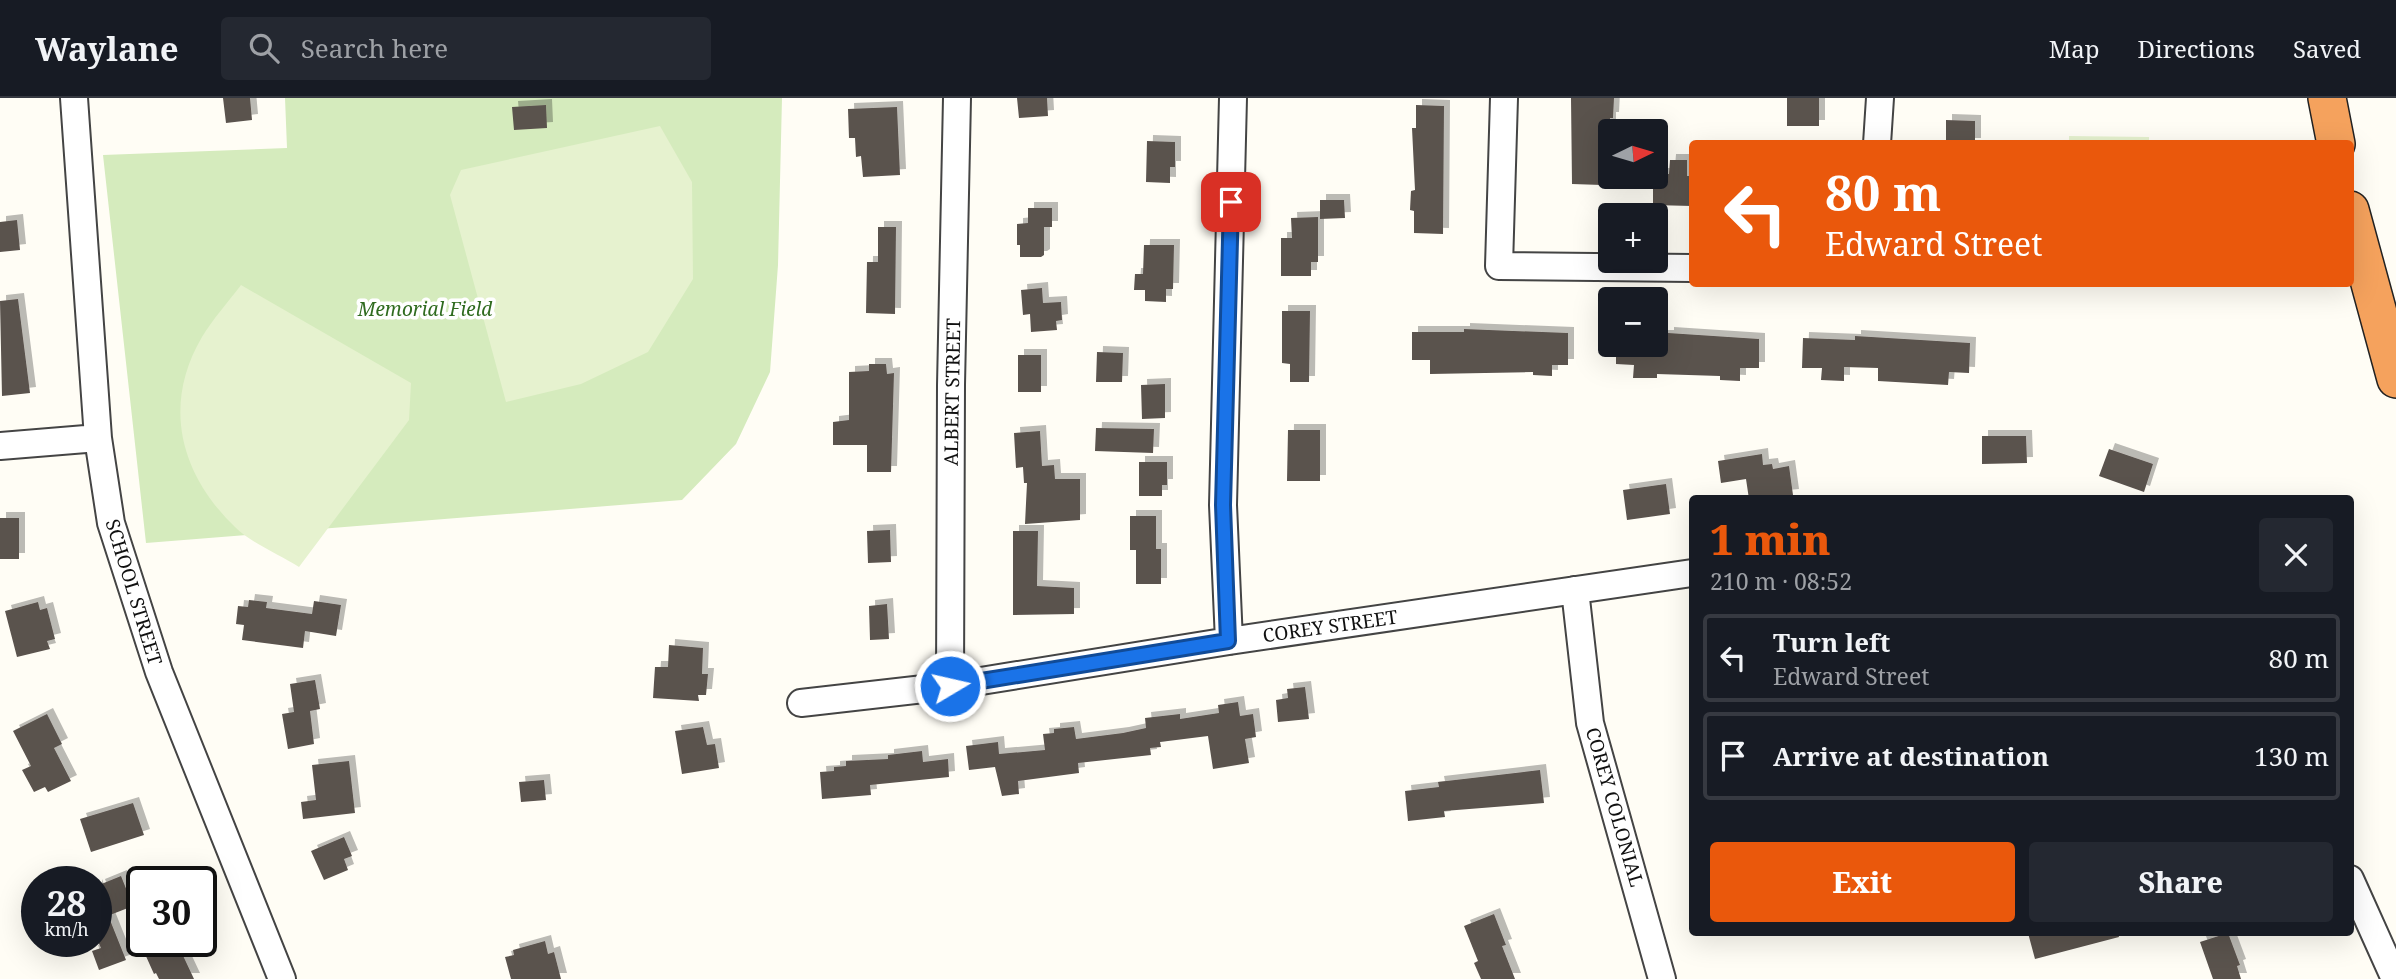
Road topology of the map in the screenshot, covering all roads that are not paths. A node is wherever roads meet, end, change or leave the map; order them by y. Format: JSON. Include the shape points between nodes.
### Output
{"nodes":[{"id":1,"x":74,"y":98,"type":"edge"},
{"id":2,"x":957,"y":98,"type":"edge"},
{"id":3,"x":1233,"y":98,"type":"edge"},
{"id":4,"x":1504,"y":98,"type":"edge"},
{"id":5,"x":1880,"y":98,"type":"edge"},
{"id":6,"x":1877,"y":140,"type":"edge"},
{"id":7,"x":2354,"y":225,"type":"edge"},
{"id":8,"x":1689,"y":268,"type":"edge"},
{"id":9,"x":2396,"y":379,"type":"edge"},
{"id":10,"x":98,"y":438,"type":"junction"},
{"id":11,"x":0,"y":446,"type":"edge"},
{"id":12,"x":1689,"y":573,"type":"edge"},
{"id":13,"x":1574,"y":590,"type":"junction"},
{"id":14,"x":1228,"y":641,"type":"junction"},
{"id":15,"x":950,"y":686,"type":"junction"},
{"id":16,"x":801,"y":704,"type":"dead end"},
{"id":17,"x":2354,"y":887,"type":"edge"},
{"id":18,"x":282,"y":979,"type":"edge"},
{"id":19,"x":1662,"y":979,"type":"edge"},
{"id":20,"x":2395,"y":979,"type":"edge"}],
"edges":[{"from":1,"to":10,"type":"street","name":"SCHOOL STREET"},
{"from":2,"to":15,"type":"street","name":"ALBERT STREET"},
{"from":3,"to":14,"type":"street","via":[[1223,505]]},
{"from":4,"to":8,"type":"street","via":[[1500,266]]},
{"from":5,"to":6,"type":"street"},
{"from":7,"to":9,"type":"highway"},
{"from":10,"to":11,"type":"street"},
{"from":10,"to":18,"type":"street","name":"SCHOOL STREET","via":[[111,523],[159,672]]},
{"from":12,"to":13,"type":"street","name":"COREY STREET"},
{"from":13,"to":14,"type":"street","name":"COREY STREET"},
{"from":13,"to":19,"type":"street","name":"COREY COLONIAL","via":[[1590,723]]},
{"from":14,"to":15,"type":"street","name":"COREY STREET"},
{"from":15,"to":16,"type":"street","name":"COREY STREET"},
{"from":17,"to":20,"type":"street"}]}
